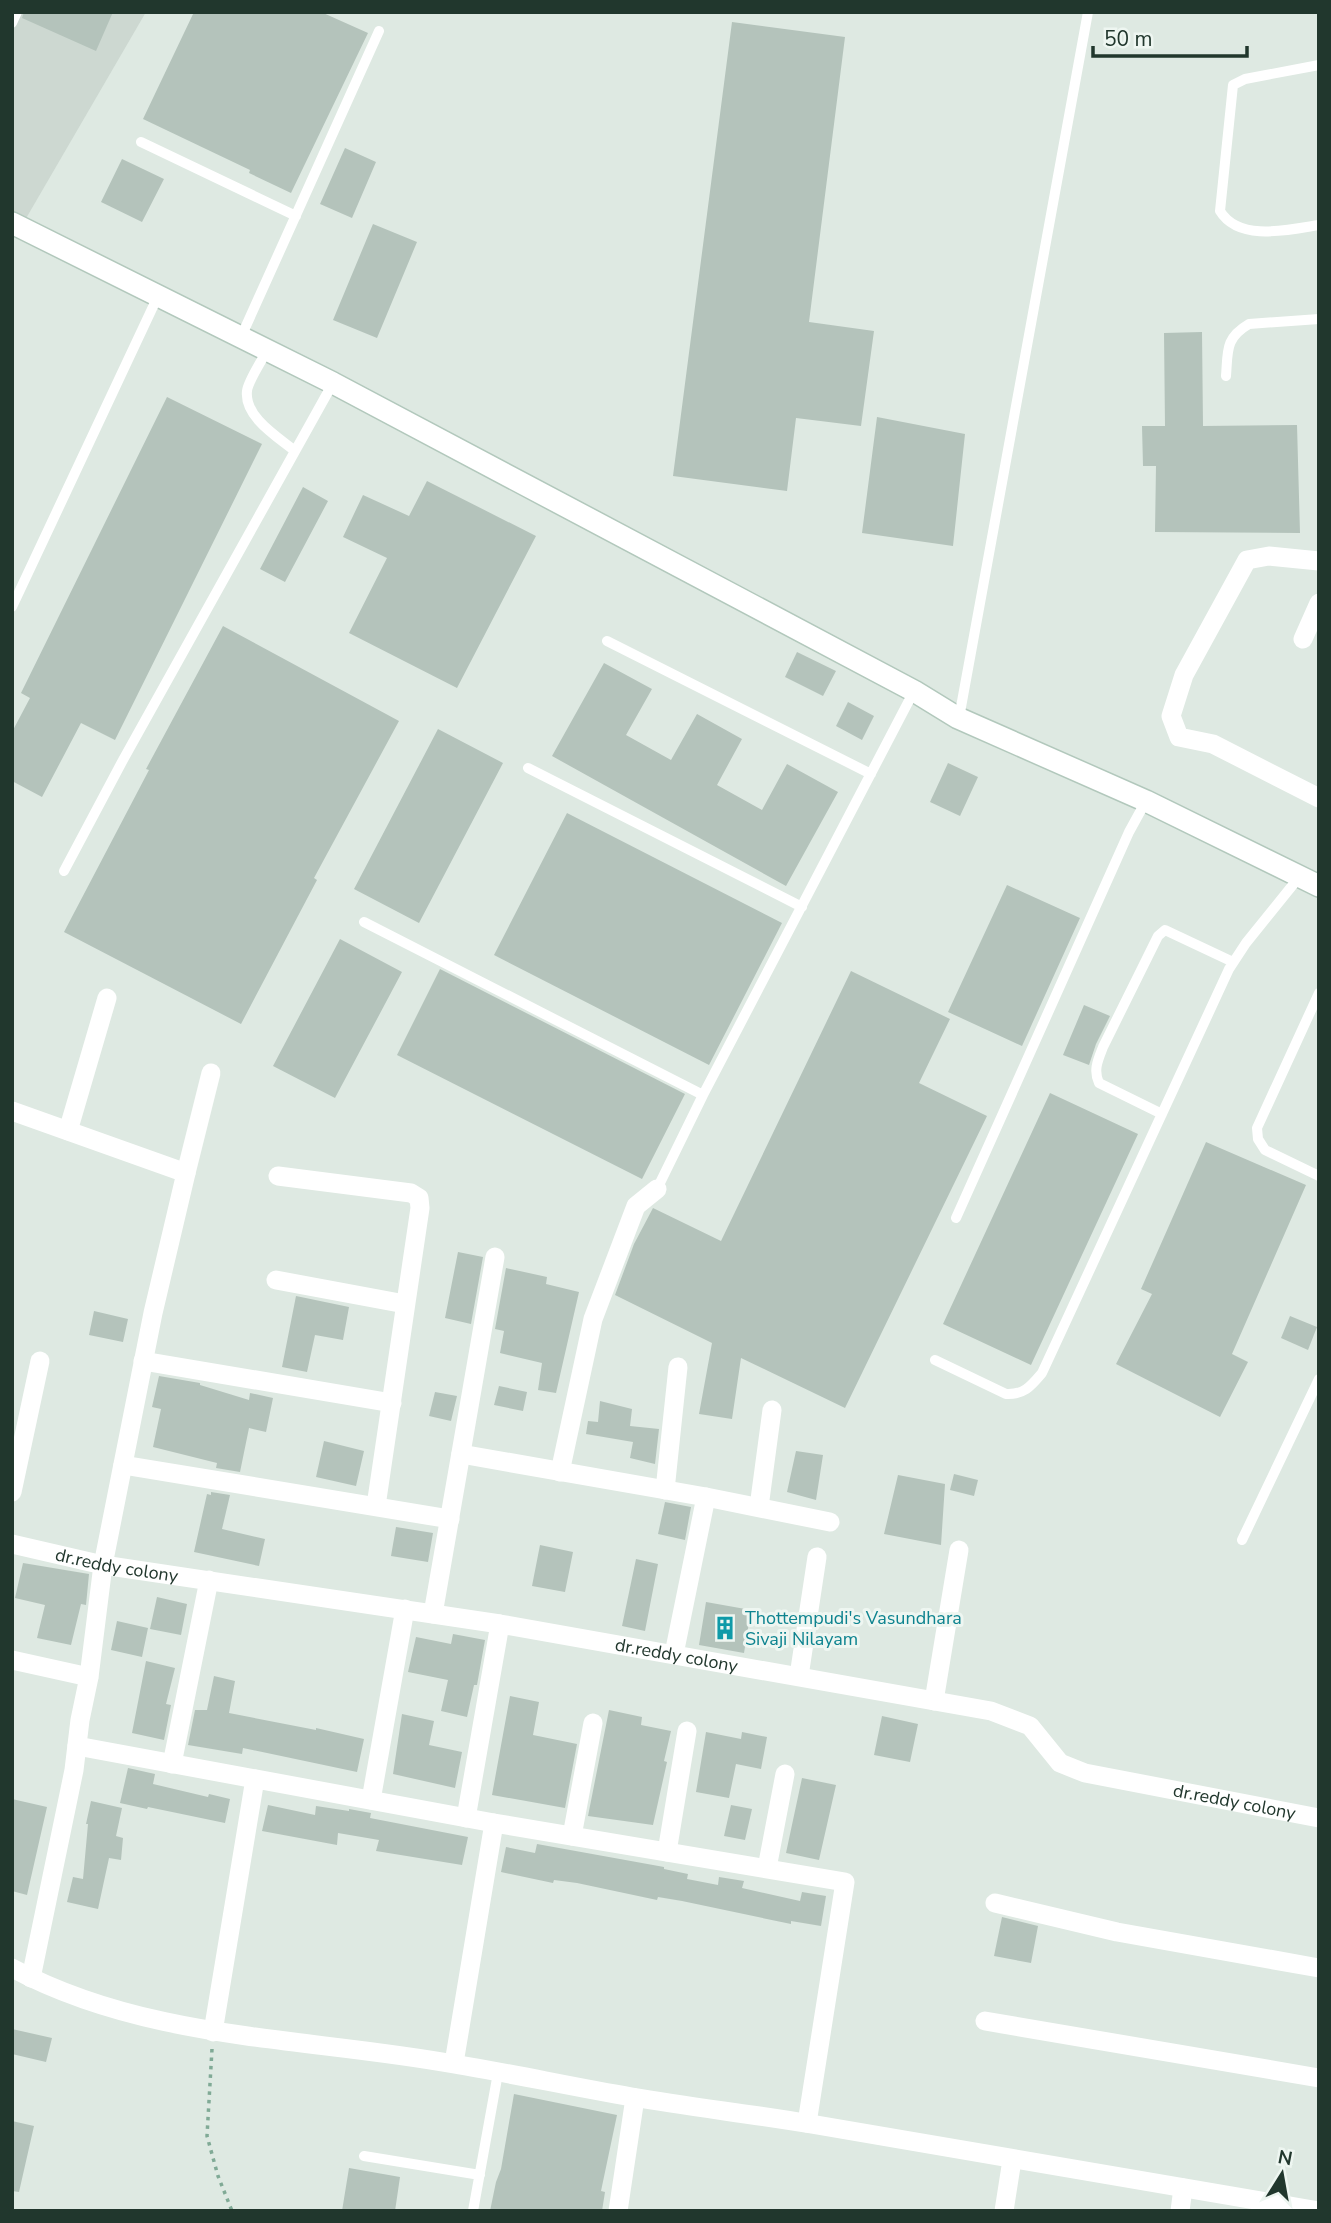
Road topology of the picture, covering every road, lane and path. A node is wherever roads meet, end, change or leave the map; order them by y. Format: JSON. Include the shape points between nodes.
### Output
{"nodes":[{"id":1,"x":17,"y":12,"type":"edge"},
{"id":2,"x":1088,"y":12,"type":"edge"},
{"id":3,"x":12,"y":23,"type":"edge"},
{"id":4,"x":379,"y":31,"type":"dead end"},
{"id":5,"x":1319,"y":65,"type":"edge"},
{"id":6,"x":141,"y":142,"type":"dead end"},
{"id":7,"x":296,"y":216,"type":"junction"},
{"id":8,"x":12,"y":223,"type":"edge"},
{"id":9,"x":1319,"y":225,"type":"edge"},
{"id":10,"x":158,"y":296,"type":"junction"},
{"id":11,"x":1319,"y":319,"type":"edge"},
{"id":12,"x":241,"y":337,"type":"junction"},
{"id":13,"x":267,"y":350,"type":"junction"},
{"id":14,"x":1226,"y":376,"type":"dead end"},
{"id":15,"x":333,"y":383,"type":"junction"},
{"id":16,"x":295,"y":451,"type":"junction"},
{"id":17,"x":1318,"y":561,"type":"edge"},
{"id":18,"x":1319,"y":603,"type":"edge"},
{"id":19,"x":12,"y":607,"type":"edge"},
{"id":20,"x":1303,"y":639,"type":"dead end"},
{"id":21,"x":607,"y":641,"type":"dead end"},
{"id":22,"x":914,"y":691,"type":"junction"},
{"id":23,"x":958,"y":718,"type":"junction"},
{"id":24,"x":528,"y":768,"type":"dead end"},
{"id":25,"x":872,"y":774,"type":"junction"},
{"id":26,"x":1319,"y":798,"type":"edge"},
{"id":27,"x":1146,"y":801,"type":"junction"},
{"id":28,"x":64,"y":872,"type":"dead end"},
{"id":29,"x":1310,"y":881,"type":"edge"},
{"id":30,"x":802,"y":907,"type":"junction"},
{"id":31,"x":364,"y":922,"type":"dead end"},
{"id":32,"x":1233,"y":962,"type":"junction"},
{"id":33,"x":1319,"y":993,"type":"edge"},
{"id":34,"x":107,"y":998,"type":"dead end"},
{"id":35,"x":211,"y":1073,"type":"dead end"},
{"id":36,"x":703,"y":1095,"type":"junction"},
{"id":37,"x":12,"y":1111,"type":"edge"},
{"id":38,"x":1162,"y":1114,"type":"junction"},
{"id":39,"x":68,"y":1131,"type":"junction"},
{"id":40,"x":186,"y":1173,"type":"junction"},
{"id":41,"x":278,"y":1175,"type":"dead end"},
{"id":42,"x":1319,"y":1175,"type":"edge"},
{"id":43,"x":657,"y":1189,"type":"joint"},
{"id":44,"x":956,"y":1218,"type":"dead end"},
{"id":45,"x":495,"y":1257,"type":"dead end"},
{"id":46,"x":276,"y":1280,"type":"dead end"},
{"id":47,"x":405,"y":1304,"type":"junction"},
{"id":48,"x":935,"y":1360,"type":"dead end"},
{"id":49,"x":143,"y":1361,"type":"junction"},
{"id":50,"x":40,"y":1362,"type":"dead end"},
{"id":51,"x":678,"y":1367,"type":"dead end"},
{"id":52,"x":1319,"y":1379,"type":"edge"},
{"id":53,"x":392,"y":1403,"type":"junction"},
{"id":54,"x":772,"y":1410,"type":"dead end"},
{"id":55,"x":461,"y":1454,"type":"junction"},
{"id":56,"x":123,"y":1465,"type":"junction"},
{"id":57,"x":559,"y":1472,"type":"junction"},
{"id":58,"x":665,"y":1489,"type":"junction"},
{"id":59,"x":12,"y":1492,"type":"edge"},
{"id":60,"x":706,"y":1497,"type":"junction"},
{"id":61,"x":376,"y":1506,"type":"junction"},
{"id":62,"x":759,"y":1507,"type":"junction"},
{"id":63,"x":450,"y":1519,"type":"junction"},
{"id":64,"x":830,"y":1522,"type":"dead end"},
{"id":65,"x":1242,"y":1540,"type":"dead end"},
{"id":66,"x":12,"y":1544,"type":"edge"},
{"id":67,"x":959,"y":1550,"type":"dead end"},
{"id":68,"x":817,"y":1557,"type":"dead end"},
{"id":69,"x":103,"y":1565,"type":"junction"},
{"id":70,"x":209,"y":1580,"type":"junction"},
{"id":71,"x":405,"y":1609,"type":"junction"},
{"id":72,"x":433,"y":1614,"type":"junction"},
{"id":73,"x":499,"y":1624,"type":"junction"},
{"id":74,"x":674,"y":1654,"type":"junction"},
{"id":75,"x":12,"y":1660,"type":"edge"},
{"id":76,"x":799,"y":1676,"type":"junction"},
{"id":77,"x":89,"y":1677,"type":"junction"},
{"id":78,"x":934,"y":1700,"type":"junction"},
{"id":79,"x":593,"y":1723,"type":"dead end"},
{"id":80,"x":687,"y":1731,"type":"dead end"},
{"id":81,"x":77,"y":1746,"type":"junction"},
{"id":82,"x":172,"y":1764,"type":"junction"},
{"id":83,"x":785,"y":1774,"type":"dead end"},
{"id":84,"x":255,"y":1779,"type":"junction"},
{"id":85,"x":371,"y":1801,"type":"junction"},
{"id":86,"x":466,"y":1818,"type":"junction"},
{"id":87,"x":1319,"y":1818,"type":"edge"},
{"id":88,"x":494,"y":1824,"type":"junction"},
{"id":89,"x":572,"y":1836,"type":"junction"},
{"id":90,"x":667,"y":1852,"type":"junction"},
{"id":91,"x":767,"y":1868,"type":"junction"},
{"id":92,"x":995,"y":1903,"type":"dead end"},
{"id":93,"x":12,"y":1968,"type":"edge"},
{"id":94,"x":1319,"y":1968,"type":"edge"},
{"id":95,"x":31,"y":1978,"type":"junction"},
{"id":96,"x":985,"y":2021,"type":"dead end"},
{"id":97,"x":214,"y":2032,"type":"junction"},
{"id":98,"x":453,"y":2063,"type":"junction"},
{"id":99,"x":498,"y":2073,"type":"junction"},
{"id":100,"x":1319,"y":2078,"type":"edge"},
{"id":101,"x":635,"y":2098,"type":"junction"},
{"id":102,"x":807,"y":2123,"type":"junction"},
{"id":103,"x":364,"y":2156,"type":"dead end"},
{"id":104,"x":1012,"y":2161,"type":"junction"},
{"id":105,"x":480,"y":2175,"type":"junction"},
{"id":106,"x":1183,"y":2188,"type":"junction"},
{"id":107,"x":1319,"y":2210,"type":"edge"},
{"id":108,"x":232,"y":2211,"type":"edge"},
{"id":109,"x":473,"y":2211,"type":"edge"},
{"id":110,"x":618,"y":2211,"type":"edge"},
{"id":111,"x":1004,"y":2211,"type":"edge"},
{"id":112,"x":1180,"y":2211,"type":"edge"}],
"edges":[{"from":1,"to":3,"type":"lane"},
{"from":2,"to":23,"type":"lane"},
{"from":4,"to":7,"type":"lane"},
{"from":5,"to":9,"type":"lane","via":[[1233,85],[1220,211],[1226,221],[1239,227],[1276,232]]},
{"from":6,"to":7,"type":"lane"},
{"from":7,"to":12,"type":"lane"},
{"from":8,"to":10,"type":"street"},
{"from":10,"to":12,"type":"street"},
{"from":10,"to":19,"type":"lane"},
{"from":11,"to":14,"type":"lane","via":[[1241,328],[1228,345]]},
{"from":12,"to":13,"type":"street"},
{"from":13,"to":15,"type":"street"},
{"from":13,"to":16,"type":"lane","via":[[247,391],[250,408]]},
{"from":15,"to":16,"type":"lane"},
{"from":15,"to":22,"type":"street"},
{"from":16,"to":28,"type":"lane"},
{"from":17,"to":26,"type":"street","via":[[1269,556],[1247,560],[1184,675],[1171,716],[1179,737],[1213,744]]},
{"from":18,"to":20,"type":"street"},
{"from":21,"to":25,"type":"lane"},
{"from":22,"to":23,"type":"street"},
{"from":22,"to":25,"type":"lane"},
{"from":23,"to":27,"type":"street"},
{"from":24,"to":30,"type":"lane"},
{"from":25,"to":30,"type":"lane"},
{"from":27,"to":29,"type":"street"},
{"from":27,"to":44,"type":"lane"},
{"from":29,"to":32,"type":"lane"},
{"from":30,"to":36,"type":"lane"},
{"from":31,"to":36,"type":"lane"},
{"from":32,"to":38,"type":"lane"},
{"from":32,"to":38,"type":"lane","via":[[1165,930],[1103,1047],[1096,1066],[1099,1083]]},
{"from":33,"to":42,"type":"lane","via":[[1257,1128],[1265,1150]]},
{"from":34,"to":39,"type":"street"},
{"from":35,"to":40,"type":"street"},
{"from":36,"to":43,"type":"lane"},
{"from":37,"to":39,"type":"street"},
{"from":38,"to":48,"type":"lane","via":[[1035,1382],[1027,1390],[1006,1394]]},
{"from":39,"to":40,"type":"street"},
{"from":40,"to":49,"type":"street"},
{"from":41,"to":47,"type":"street","via":[[411,1193],[419,1198]]},
{"from":43,"to":57,"type":"street","via":[[636,1206],[593,1319]]},
{"from":45,"to":55,"type":"street"},
{"from":46,"to":47,"type":"street"},
{"from":47,"to":53,"type":"street"},
{"from":49,"to":53,"type":"street"},
{"from":49,"to":56,"type":"street"},
{"from":50,"to":59,"type":"street"},
{"from":51,"to":58,"type":"street"},
{"from":52,"to":65,"type":"lane"},
{"from":53,"to":61,"type":"street"},
{"from":54,"to":62,"type":"street"},
{"from":55,"to":57,"type":"street"},
{"from":55,"to":63,"type":"street"},
{"from":56,"to":61,"type":"street"},
{"from":56,"to":69,"type":"street"},
{"from":57,"to":58,"type":"street"},
{"from":58,"to":60,"type":"street"},
{"from":60,"to":62,"type":"street"},
{"from":60,"to":74,"type":"street"},
{"from":61,"to":63,"type":"street"},
{"from":62,"to":64,"type":"street"},
{"from":63,"to":72,"type":"street"},
{"from":66,"to":69,"type":"street","name":"dr.reddy colony"},
{"from":67,"to":78,"type":"street"},
{"from":68,"to":76,"type":"street"},
{"from":69,"to":70,"type":"street","name":"dr.reddy colony"},
{"from":69,"to":77,"type":"street"},
{"from":70,"to":71,"type":"street","name":"dr.reddy colony"},
{"from":70,"to":82,"type":"street"},
{"from":71,"to":72,"type":"street","name":"dr.reddy colony"},
{"from":71,"to":85,"type":"street"},
{"from":72,"to":73,"type":"street","name":"dr.reddy colony"},
{"from":73,"to":74,"type":"street","name":"dr.reddy colony"},
{"from":73,"to":86,"type":"street"},
{"from":74,"to":76,"type":"street","name":"dr.reddy colony"},
{"from":75,"to":77,"type":"street"},
{"from":76,"to":78,"type":"street","name":"dr.reddy colony"},
{"from":77,"to":81,"type":"street"},
{"from":78,"to":87,"type":"street","name":"dr.reddy colony","via":[[991,1711],[1030,1726],[1060,1763],[1085,1773]]},
{"from":79,"to":89,"type":"street"},
{"from":80,"to":90,"type":"street"},
{"from":81,"to":82,"type":"street"},
{"from":81,"to":95,"type":"street"},
{"from":82,"to":84,"type":"street"},
{"from":83,"to":91,"type":"street"},
{"from":84,"to":85,"type":"street"},
{"from":84,"to":97,"type":"street"},
{"from":85,"to":86,"type":"street"},
{"from":86,"to":88,"type":"street"},
{"from":88,"to":89,"type":"street"},
{"from":88,"to":98,"type":"street"},
{"from":89,"to":90,"type":"street"},
{"from":90,"to":91,"type":"street"},
{"from":91,"to":102,"type":"street","via":[[845,1882]]},
{"from":92,"to":94,"type":"street"},
{"from":93,"to":95,"type":"street"},
{"from":95,"to":97,"type":"street","via":[[113,2010]]},
{"from":96,"to":100,"type":"street"},
{"from":97,"to":98,"type":"street"},
{"from":97,"to":108,"type":"path","via":[[207,2136]]},
{"from":98,"to":99,"type":"street"},
{"from":99,"to":101,"type":"street"},
{"from":99,"to":105,"type":"lane"},
{"from":101,"to":102,"type":"street"},
{"from":101,"to":110,"type":"street"},
{"from":102,"to":104,"type":"street"},
{"from":103,"to":105,"type":"lane"},
{"from":104,"to":106,"type":"street"},
{"from":104,"to":111,"type":"street"},
{"from":105,"to":109,"type":"lane"},
{"from":106,"to":107,"type":"street"},
{"from":106,"to":112,"type":"street"}]}
